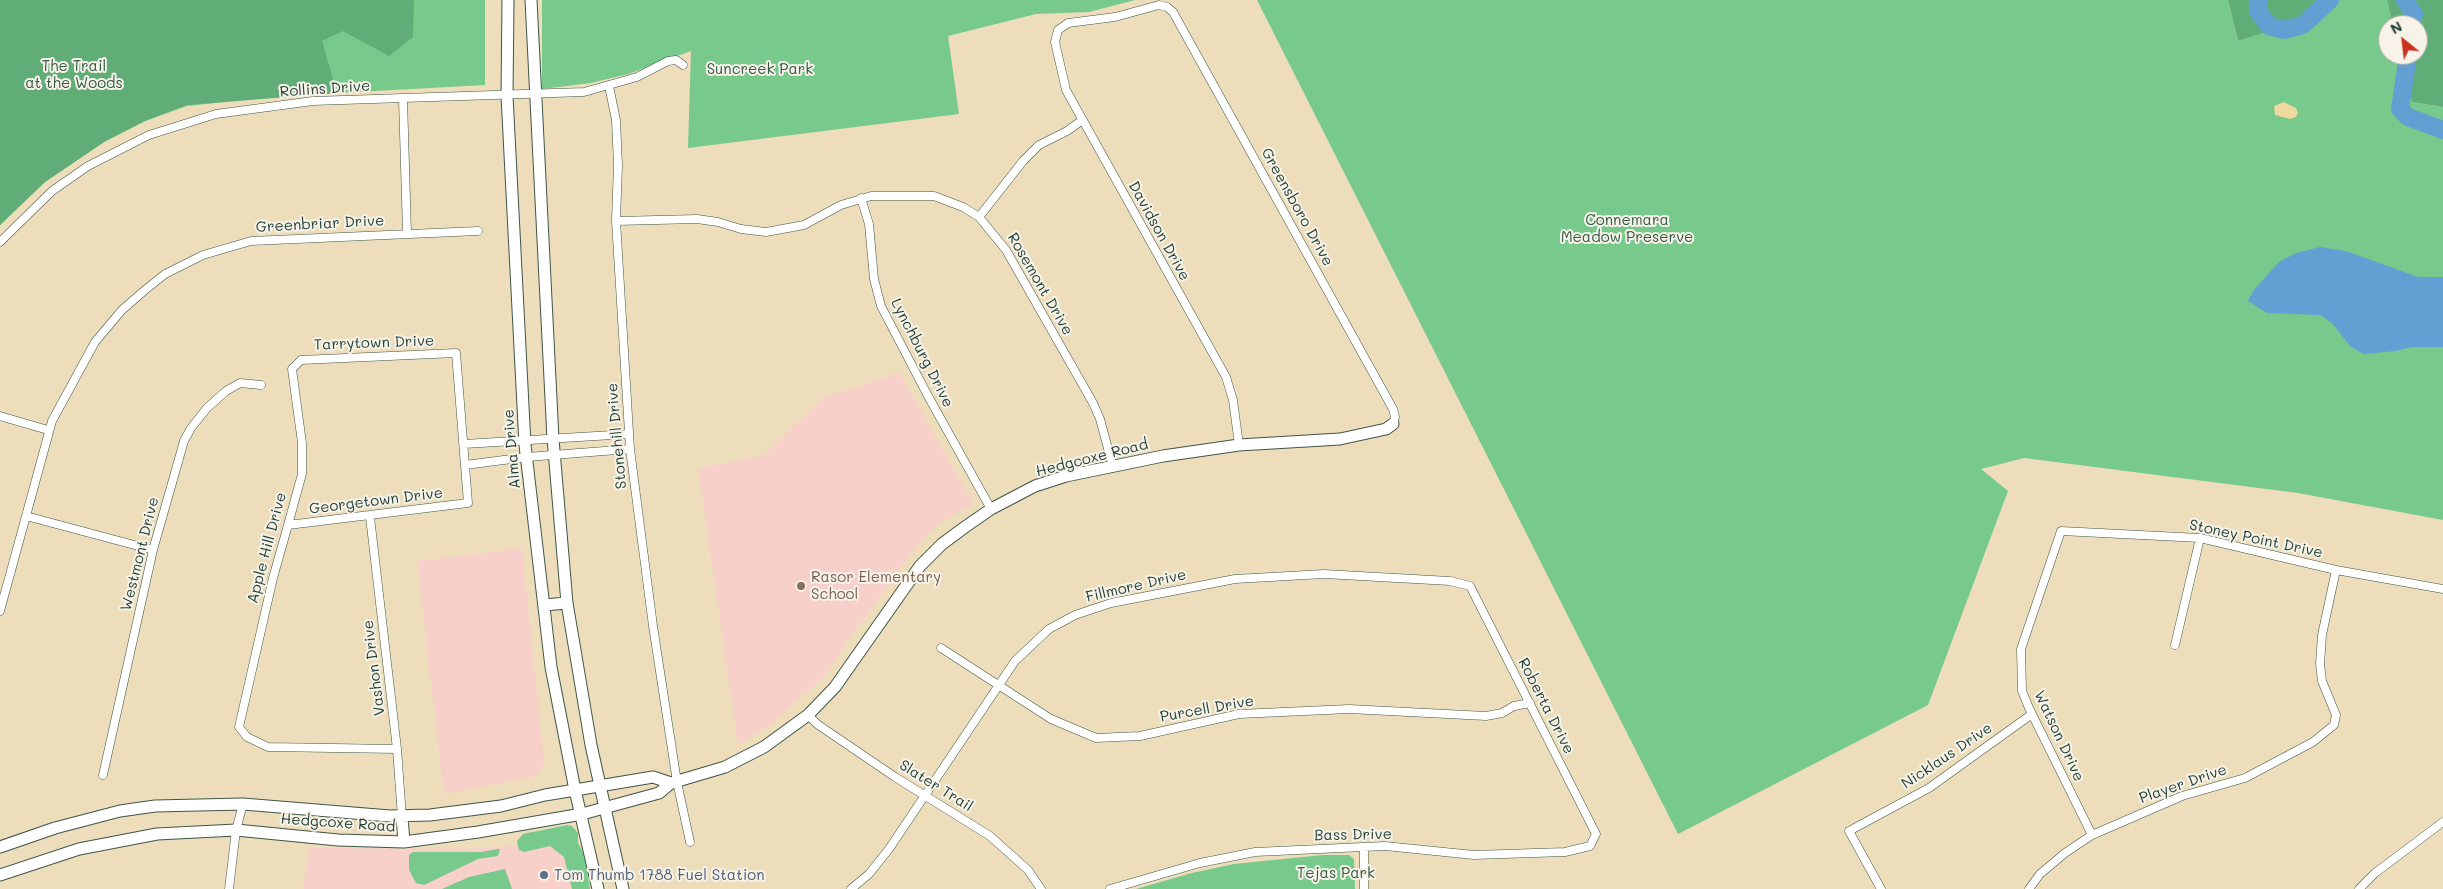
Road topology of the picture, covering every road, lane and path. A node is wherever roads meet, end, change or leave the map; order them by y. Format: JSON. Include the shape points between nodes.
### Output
{"nodes":[{"id":1,"x":508,"y":1,"type":"edge"},
{"id":2,"x":532,"y":4,"type":"edge"},
{"id":3,"x":1167,"y":6,"type":"joint"},
{"id":4,"x":684,"y":65,"type":"dead end"},
{"id":5,"x":609,"y":86,"type":"junction"},
{"id":6,"x":535,"y":95,"type":"junction"},
{"id":7,"x":507,"y":96,"type":"junction"},
{"id":8,"x":403,"y":99,"type":"junction"},
{"id":9,"x":1081,"y":121,"type":"junction"},
{"id":10,"x":861,"y":198,"type":"junction"},
{"id":11,"x":979,"y":217,"type":"junction"},
{"id":12,"x":616,"y":221,"type":"junction"},
{"id":13,"x":478,"y":231,"type":"dead end"},
{"id":14,"x":407,"y":233,"type":"junction"},
{"id":15,"x":0,"y":242,"type":"edge"},
{"id":16,"x":295,"y":364,"type":"joint"},
{"id":17,"x":261,"y":384,"type":"dead end"},
{"id":18,"x":0,"y":416,"type":"edge"},
{"id":19,"x":1393,"y":424,"type":"joint"},
{"id":20,"x":48,"y":430,"type":"junction"},
{"id":21,"x":629,"y":434,"type":"junction"},
{"id":22,"x":553,"y":439,"type":"junction"},
{"id":23,"x":525,"y":441,"type":"junction"},
{"id":24,"x":464,"y":444,"type":"junction"},
{"id":25,"x":1239,"y":445,"type":"junction"},
{"id":26,"x":630,"y":449,"type":"junction"},
{"id":27,"x":554,"y":455,"type":"junction"},
{"id":28,"x":527,"y":457,"type":"junction"},
{"id":29,"x":465,"y":465,"type":"junction"},
{"id":30,"x":1113,"y":467,"type":"junction"},
{"id":31,"x":991,"y":509,"type":"junction"},
{"id":32,"x":26,"y":516,"type":"junction"},
{"id":33,"x":370,"y":517,"type":"junction"},
{"id":34,"x":288,"y":525,"type":"junction"},
{"id":35,"x":2061,"y":531,"type":"joint"},
{"id":36,"x":2200,"y":538,"type":"junction"},
{"id":37,"x":154,"y":550,"type":"junction"},
{"id":38,"x":2336,"y":570,"type":"junction"},
{"id":39,"x":1470,"y":586,"type":"joint"},
{"id":40,"x":2443,"y":589,"type":"edge"},
{"id":41,"x":567,"y":603,"type":"junction"},
{"id":42,"x":544,"y":605,"type":"junction"},
{"id":43,"x":0,"y":611,"type":"edge"},
{"id":44,"x":2175,"y":645,"type":"dead end"},
{"id":45,"x":941,"y":648,"type":"dead end"},
{"id":46,"x":998,"y":685,"type":"junction"},
{"id":47,"x":1530,"y":703,"type":"junction"},
{"id":48,"x":2032,"y":714,"type":"junction"},
{"id":49,"x":808,"y":715,"type":"junction"},
{"id":50,"x":397,"y":749,"type":"junction"},
{"id":51,"x":103,"y":776,"type":"dead end"},
{"id":52,"x":674,"y":782,"type":"junction"},
{"id":53,"x":600,"y":786,"type":"junction"},
{"id":54,"x":575,"y":790,"type":"junction"},
{"id":55,"x":924,"y":796,"type":"junction"},
{"id":56,"x":243,"y":804,"type":"junction"},
{"id":57,"x":605,"y":808,"type":"junction"},
{"id":58,"x":582,"y":814,"type":"junction"},
{"id":59,"x":402,"y":816,"type":"junction"},
{"id":60,"x":2443,"y":822,"type":"edge"},
{"id":61,"x":236,"y":830,"type":"junction"},
{"id":62,"x":2092,"y":835,"type":"junction"},
{"id":63,"x":1595,"y":839,"type":"joint"},
{"id":64,"x":404,"y":842,"type":"junction"},
{"id":65,"x":690,"y":842,"type":"dead end"},
{"id":66,"x":0,"y":847,"type":"edge"},
{"id":67,"x":1364,"y":847,"type":"junction"},
{"id":68,"x":0,"y":874,"type":"edge"},
{"id":69,"x":229,"y":889,"type":"edge"},
{"id":70,"x":598,"y":889,"type":"edge"},
{"id":71,"x":623,"y":889,"type":"edge"},
{"id":72,"x":851,"y":889,"type":"edge"},
{"id":73,"x":1041,"y":889,"type":"edge"},
{"id":74,"x":1110,"y":889,"type":"edge"},
{"id":75,"x":1364,"y":889,"type":"edge"},
{"id":76,"x":1881,"y":889,"type":"edge"},
{"id":77,"x":2029,"y":889,"type":"edge"},
{"id":78,"x":2359,"y":889,"type":"edge"}],
"edges":[{"from":1,"to":7,"type":"main road","name":"Alma Drive"},
{"from":2,"to":6,"type":"main road"},
{"from":3,"to":9,"type":"street","name":"Davidson Drive","via":[[1068,23],[1058,30],[1055,42],[1061,75]]},
{"from":3,"to":19,"type":"street","name":"Greensboro Drive","via":[[1393,409]]},
{"from":4,"to":5,"type":"street","name":"Rollins Drive","via":[[676,60],[668,61],[637,77]]},
{"from":5,"to":6,"type":"street","name":"Rollins Drive","via":[[584,92]]},
{"from":5,"to":12,"type":"street","name":"Stonehill Drive","via":[[616,120]]},
{"from":6,"to":7,"type":"street","name":"Rollins Drive"},
{"from":6,"to":22,"type":"main road"},
{"from":7,"to":8,"type":"street","name":"Rollins Drive"},
{"from":7,"to":23,"type":"main road","name":"Alma Drive"},
{"from":8,"to":14,"type":"street"},
{"from":8,"to":15,"type":"street","name":"Rollins Drive","via":[[312,101],[250,109],[216,114],[158,131],[88,166],[52,191]]},
{"from":9,"to":11,"type":"street","via":[[1039,145]]},
{"from":9,"to":25,"type":"street","name":"Davidson Drive","via":[[1226,377],[1233,400]]},
{"from":10,"to":11,"type":"street","name":"Rosemont Drive","via":[[886,194],[934,196]]},
{"from":10,"to":12,"type":"street","name":"Rosemont Drive","via":[[804,225],[780,231],[752,231],[697,219]]},
{"from":10,"to":31,"type":"street","name":"Lynchburg Drive","via":[[869,224],[874,279],[881,306]]},
{"from":11,"to":30,"type":"street","name":"Rosemont Drive","via":[[1006,250],[1093,404]]},
{"from":12,"to":21,"type":"street","name":"Stonehill Drive"},
{"from":13,"to":14,"type":"street","name":"Greenbriar Drive"},
{"from":14,"to":20,"type":"street","name":"Greenbriar Drive","via":[[250,241],[203,255],[165,274],[122,310],[95,342]]},
{"from":16,"to":24,"type":"street","name":"Tarrytown Drive","via":[[301,360],[456,353]]},
{"from":16,"to":34,"type":"street","name":"Apple Hill Drive","via":[[291,377],[302,443],[302,474]]},
{"from":17,"to":37,"type":"street","name":"Westmont Drive","via":[[240,384],[226,391],[191,428],[184,441]]},
{"from":18,"to":20,"type":"street"},
{"from":19,"to":25,"type":"main road","name":"Hedgcoxe Road","via":[[1386,429],[1340,439]]},
{"from":20,"to":32,"type":"street","name":"Greenbriar Drive"},
{"from":21,"to":22,"type":"street"},
{"from":21,"to":26,"type":"street","name":"Stonehill Drive"},
{"from":22,"to":23,"type":"street"},
{"from":22,"to":27,"type":"main road"},
{"from":23,"to":24,"type":"street"},
{"from":23,"to":28,"type":"main road","name":"Alma Drive"},
{"from":24,"to":29,"type":"street"},
{"from":25,"to":30,"type":"main road","name":"Hedgcoxe Road"},
{"from":26,"to":27,"type":"street"},
{"from":26,"to":52,"type":"street","name":"Stonehill Drive"},
{"from":27,"to":28,"type":"street"},
{"from":27,"to":41,"type":"main road"},
{"from":28,"to":29,"type":"street"},
{"from":28,"to":42,"type":"main road","name":"Alma Drive"},
{"from":29,"to":33,"type":"street","name":"Georgetown Drive","via":[[468,503]]},
{"from":30,"to":31,"type":"main road","name":"Hedgcoxe Road","via":[[1034,486]]},
{"from":31,"to":49,"type":"main road","name":"Hedgcoxe Road","via":[[942,544],[920,566],[836,686]]},
{"from":32,"to":37,"type":"street"},
{"from":32,"to":43,"type":"street","name":"Greenbriar Drive"},
{"from":33,"to":34,"type":"street","name":"Georgetown Drive"},
{"from":33,"to":50,"type":"street","name":"Vashon Drive"},
{"from":34,"to":50,"type":"street","name":"Apple Hill Drive","via":[[270,587],[239,726],[247,737],[268,747]]},
{"from":35,"to":36,"type":"street","name":"Stoney Point Drive"},
{"from":35,"to":48,"type":"street","name":"Watson Drive","via":[[2021,648],[2022,690]]},
{"from":36,"to":38,"type":"street","name":"Stoney Point Drive"},
{"from":36,"to":44,"type":"street"},
{"from":37,"to":51,"type":"street","name":"Westmont Drive"},
{"from":38,"to":40,"type":"street","name":"Stoney Point Drive"},
{"from":38,"to":62,"type":"street","name":"Player Drive","via":[[2322,635],[2320,664],[2322,682],[2336,716],[2334,725],[2313,742],[2245,778],[2182,796]]},
{"from":39,"to":46,"type":"street","name":"Fillmore Drive","via":[[1450,581],[1302,574],[1235,579],[1111,602],[1049,629],[1015,661]]},
{"from":39,"to":47,"type":"street","name":"Roberta Drive"},
{"from":41,"to":42,"type":"main road"},
{"from":41,"to":53,"type":"main road"},
{"from":42,"to":54,"type":"main road","name":"Alma Drive","via":[[551,667]]},
{"from":45,"to":46,"type":"street","name":"Purcell Drive"},
{"from":46,"to":47,"type":"street","name":"Purcell Drive","via":[[1051,719],[1096,738],[1140,736],[1239,714],[1348,709],[1486,716],[1502,714],[1514,706]]},
{"from":46,"to":55,"type":"street","name":"Fillmore Drive"},
{"from":47,"to":63,"type":"street","name":"Roberta Drive","via":[[1594,830]]},
{"from":48,"to":62,"type":"street","name":"Watson Drive"},
{"from":48,"to":76,"type":"street","name":"Nicklaus Drive","via":[[1929,788],[1849,831]]},
{"from":49,"to":52,"type":"main road","name":"Hedgcoxe Road","via":[[764,747],[733,763]]},
{"from":49,"to":55,"type":"street","name":"Slater Trail","via":[[816,724]]},
{"from":50,"to":59,"type":"street","name":"Vashon Drive"},
{"from":52,"to":53,"type":"main road","name":"Hedgcoxe Road","via":[[653,777]]},
{"from":52,"to":57,"type":"main road","name":"Hedgcoxe Road","via":[[659,793]]},
{"from":52,"to":65,"type":"street","name":"Stonehill Drive"},
{"from":53,"to":54,"type":"main road","name":"Hedgcoxe Road"},
{"from":53,"to":57,"type":"main road"},
{"from":54,"to":58,"type":"main road","name":"Alma Drive"},
{"from":54,"to":59,"type":"main road","name":"Hedgcoxe Road","via":[[463,812]]},
{"from":55,"to":72,"type":"street","name":"Fillmore Drive","via":[[884,856]]},
{"from":55,"to":73,"type":"street","name":"Slater Trail","via":[[1003,846],[1028,870]]},
{"from":56,"to":59,"type":"main road","name":"Hedgcoxe Road"},
{"from":56,"to":61,"type":"street"},
{"from":56,"to":66,"type":"main road","name":"Hedgcoxe Road","via":[[155,806],[120,811]]},
{"from":57,"to":58,"type":"main road","name":"Hedgcoxe Road"},
{"from":57,"to":71,"type":"main road"},
{"from":58,"to":64,"type":"main road","name":"Hedgcoxe Road"},
{"from":58,"to":70,"type":"main road","name":"Alma Drive"},
{"from":59,"to":64,"type":"main road"},
{"from":60,"to":78,"type":"street","via":[[2375,873]]},
{"from":61,"to":64,"type":"main road","name":"Hedgcoxe Road","via":[[338,840]]},
{"from":61,"to":68,"type":"main road","name":"Hedgcoxe Road","via":[[157,834],[115,841]]},
{"from":61,"to":69,"type":"street"},
{"from":62,"to":77,"type":"street","name":"Player Drive","via":[[2040,874]]},
{"from":63,"to":67,"type":"street","name":"Bass Drive","via":[[1586,848],[1565,852],[1503,855]]},
{"from":67,"to":74,"type":"street","name":"Bass Drive","via":[[1255,852],[1200,863]]},
{"from":67,"to":75,"type":"street"}]}
